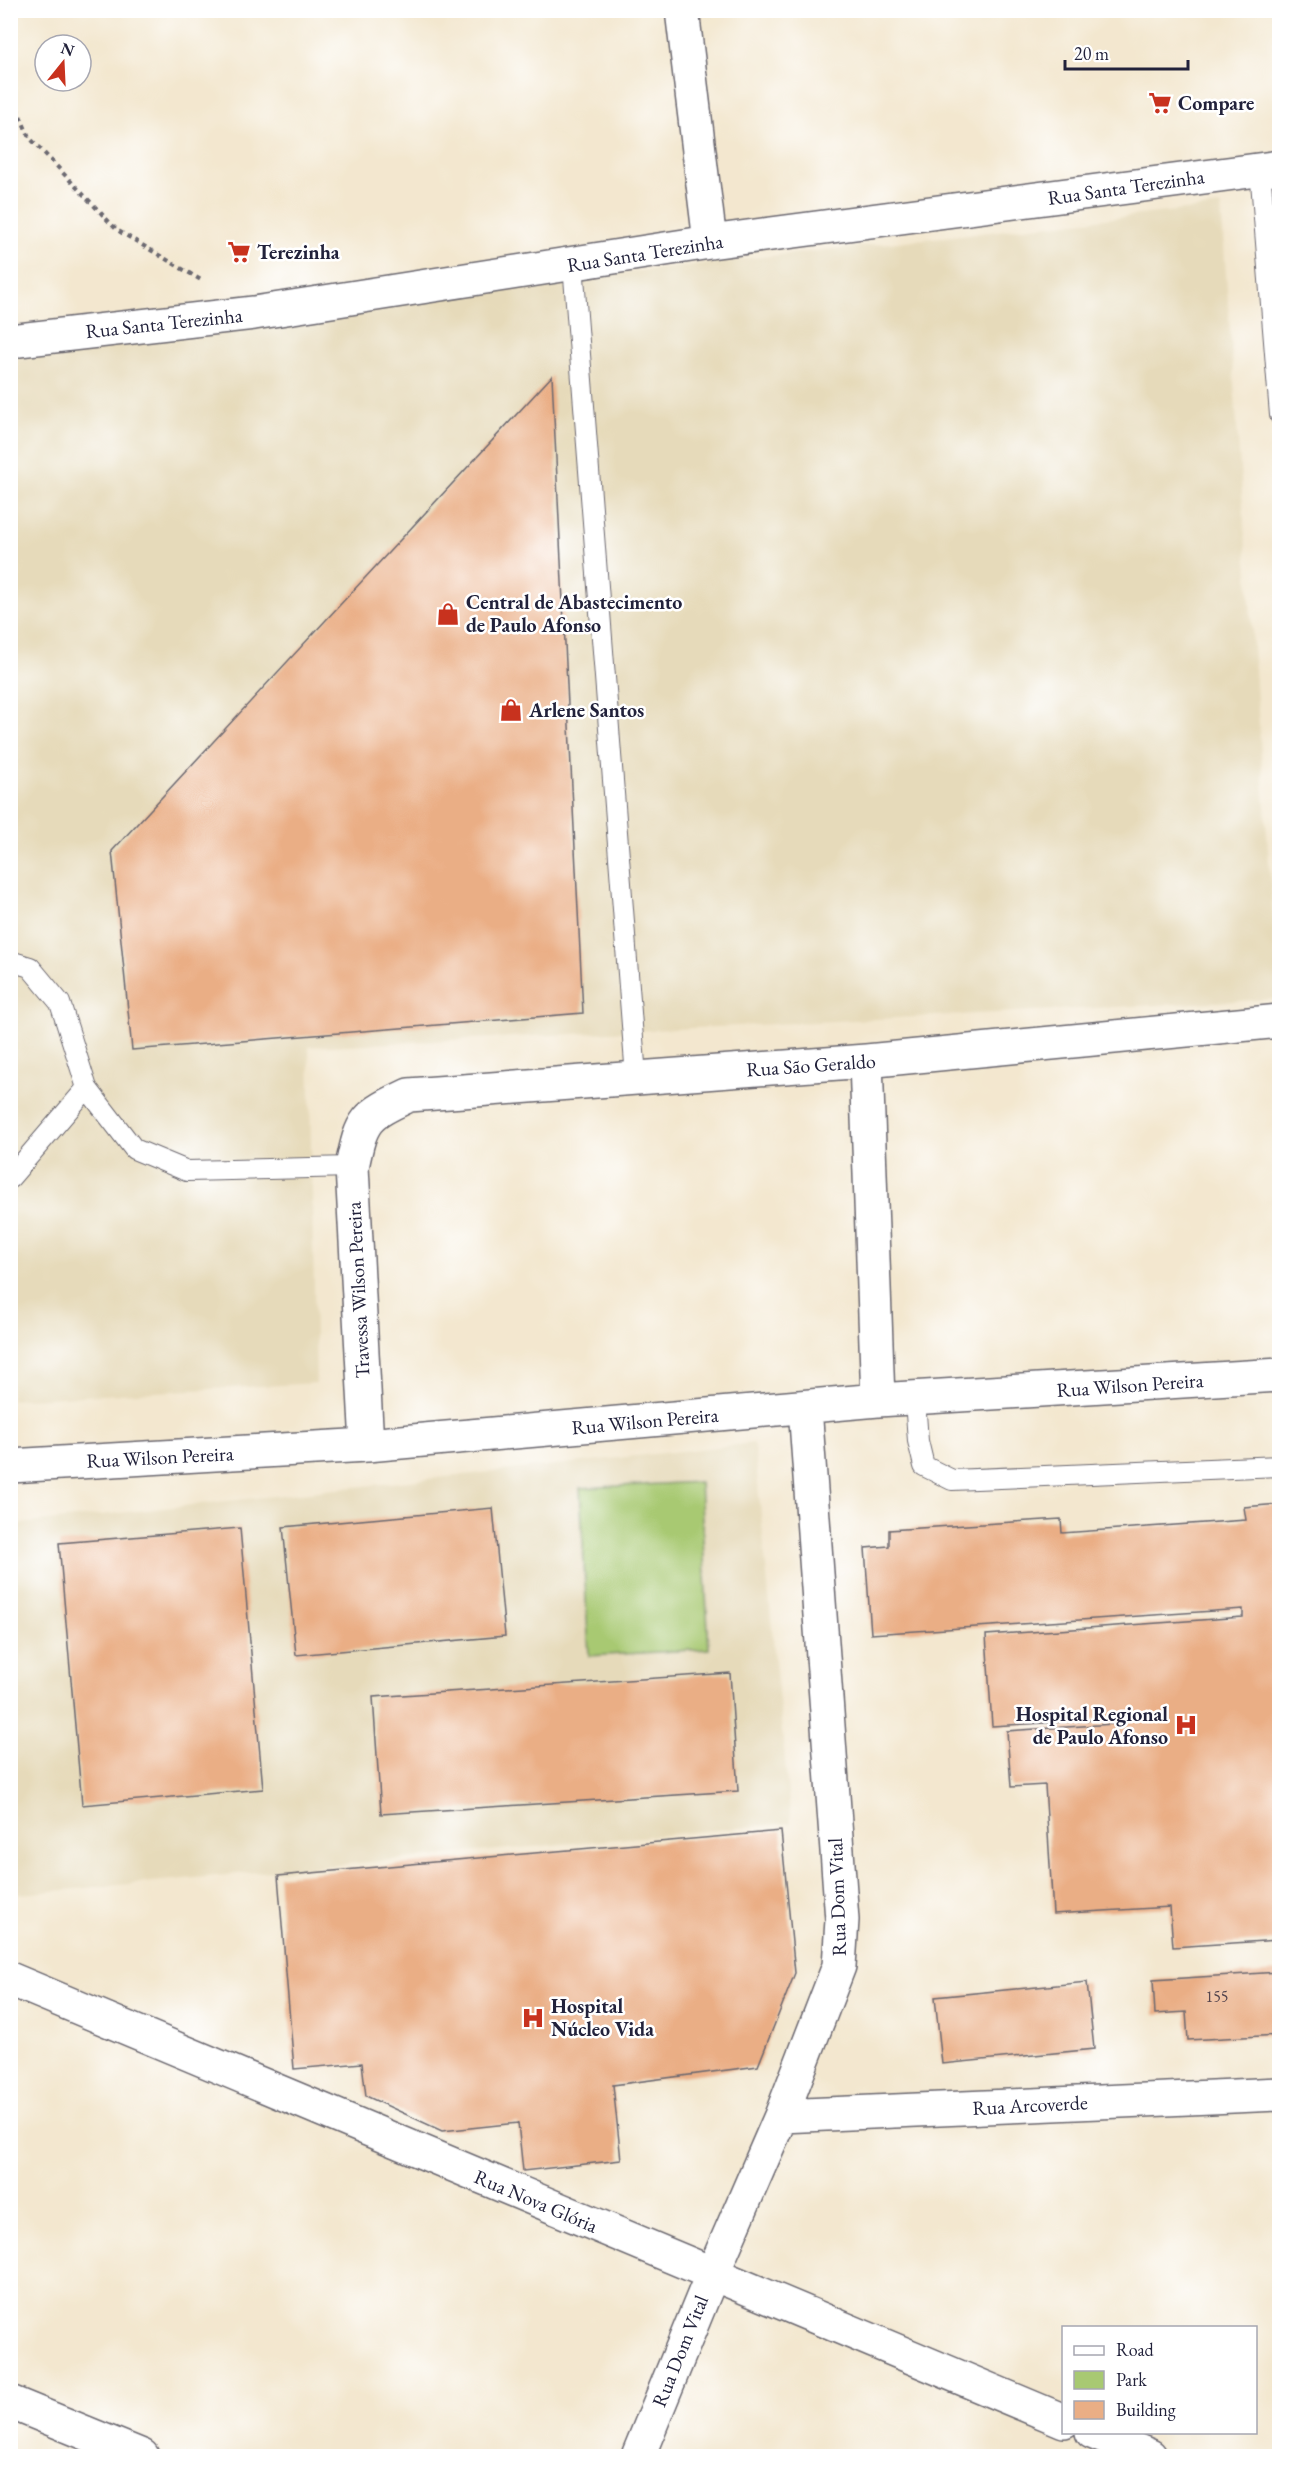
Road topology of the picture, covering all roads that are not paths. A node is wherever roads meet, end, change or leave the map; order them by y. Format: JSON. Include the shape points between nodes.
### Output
{"nodes":[{"id":1,"x":682,"y":10,"type":"edge"},
{"id":2,"x":1270,"y":168,"type":"edge"},
{"id":3,"x":710,"y":242,"type":"junction"},
{"id":4,"x":573,"y":264,"type":"junction"},
{"id":5,"x":10,"y":340,"type":"edge"},
{"id":6,"x":1280,"y":415,"type":"edge"},
{"id":7,"x":10,"y":962,"type":"edge"},
{"id":8,"x":1280,"y":1021,"type":"edge"},
{"id":9,"x":866,"y":1061,"type":"junction"},
{"id":10,"x":636,"y":1077,"type":"junction"},
{"id":11,"x":87,"y":1088,"type":"junction"},
{"id":12,"x":358,"y":1136,"type":"joint"},
{"id":13,"x":352,"y":1167,"type":"junction"},
{"id":14,"x":10,"y":1178,"type":"edge"},
{"id":15,"x":1280,"y":1375,"type":"edge"},
{"id":16,"x":878,"y":1400,"type":"junction"},
{"id":17,"x":915,"y":1400,"type":"junction"},
{"id":18,"x":805,"y":1407,"type":"junction"},
{"id":19,"x":367,"y":1445,"type":"junction"},
{"id":20,"x":10,"y":1466,"type":"edge"},
{"id":21,"x":1280,"y":1466,"type":"edge"},
{"id":22,"x":10,"y":1979,"type":"edge"},
{"id":23,"x":1280,"y":2094,"type":"edge"},
{"id":24,"x":781,"y":2116,"type":"junction"},
{"id":25,"x":712,"y":2275,"type":"junction"},
{"id":26,"x":10,"y":2402,"type":"edge"},
{"id":27,"x":1062,"y":2420,"type":"edge"},
{"id":28,"x":1094,"y":2434,"type":"edge"},
{"id":29,"x":142,"y":2457,"type":"edge"},
{"id":30,"x":638,"y":2457,"type":"edge"},
{"id":31,"x":1150,"y":2457,"type":"edge"}],
"edges":[{"from":1,"to":3,"type":"street"},
{"from":2,"to":3,"type":"street","name":"Rua Santa Terezinha"},
{"from":2,"to":6,"type":"lane"},
{"from":3,"to":4,"type":"street","name":"Rua Santa Terezinha"},
{"from":4,"to":5,"type":"street","name":"Rua Santa Terezinha","via":[[254,313]]},
{"from":4,"to":10,"type":"lane"},
{"from":7,"to":11,"type":"lane","via":[[30,967],[60,1003]]},
{"from":8,"to":9,"type":"street","name":"Rua São Geraldo"},
{"from":9,"to":10,"type":"street","name":"Rua São Geraldo"},
{"from":9,"to":16,"type":"street"},
{"from":10,"to":12,"type":"street","name":"Rua São Geraldo","via":[[409,1095],[373,1112]]},
{"from":11,"to":13,"type":"lane","via":[[134,1149],[188,1171]]},
{"from":11,"to":14,"type":"lane"},
{"from":12,"to":13,"type":"street","name":"Travessa Wilson Pereira"},
{"from":13,"to":19,"type":"street","name":"Travessa Wilson Pereira"},
{"from":15,"to":17,"type":"street","name":"Rua Wilson Pereira"},
{"from":16,"to":17,"type":"street","name":"Rua Wilson Pereira"},
{"from":16,"to":18,"type":"street","name":"Rua Wilson Pereira"},
{"from":17,"to":21,"type":"lane","via":[[924,1466],[952,1480]]},
{"from":18,"to":19,"type":"street","name":"Rua Wilson Pereira"},
{"from":18,"to":24,"type":"street","name":"Rua Dom Vital","via":[[842,1920],[839,1966]]},
{"from":19,"to":20,"type":"street","name":"Rua Wilson Pereira"},
{"from":22,"to":25,"type":"street","name":"Rua Nova Glória"},
{"from":23,"to":24,"type":"street","name":"Rua Arcoverde"},
{"from":24,"to":25,"type":"street","name":"Rua Dom Vital"},
{"from":25,"to":27,"type":"street","name":"Rua Nova Glória"},
{"from":25,"to":30,"type":"street","name":"Rua Dom Vital"},
{"from":26,"to":29,"type":"street"},
{"from":28,"to":31,"type":"street"}]}
